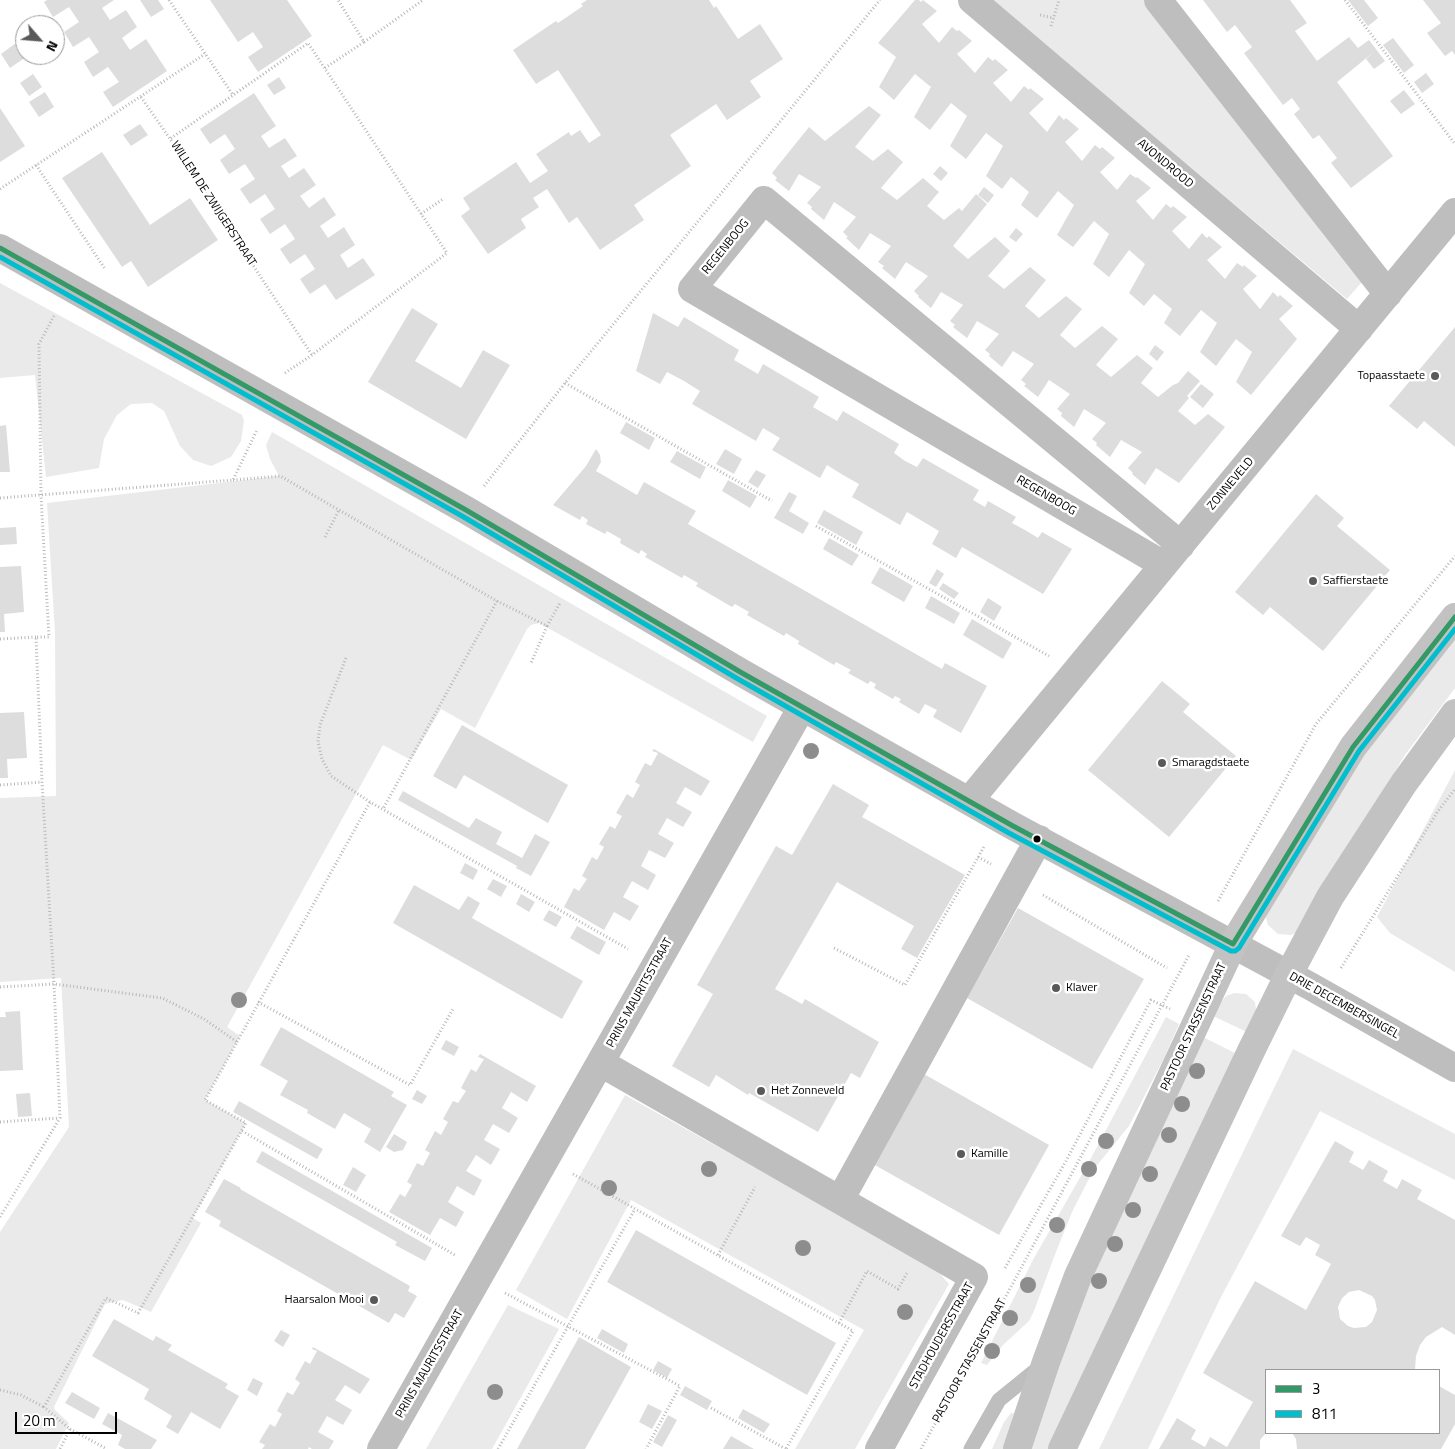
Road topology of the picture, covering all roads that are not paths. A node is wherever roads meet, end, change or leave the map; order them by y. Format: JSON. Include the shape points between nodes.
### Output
{"nodes":[{"id":1,"x":972,"y":0,"type":"edge"},
{"id":2,"x":1158,"y":0,"type":"edge"},
{"id":3,"x":1455,"y":212,"type":"edge"},
{"id":4,"x":0,"y":248,"type":"edge"},
{"id":5,"x":1388,"y":294,"type":"junction"},
{"id":6,"x":1359,"y":329,"type":"junction"},
{"id":7,"x":1173,"y":555,"type":"junction"},
{"id":8,"x":1455,"y":617,"type":"edge"},
{"id":9,"x":802,"y":707,"type":"junction"},
{"id":10,"x":1455,"y":713,"type":"edge"},
{"id":11,"x":969,"y":801,"type":"junction"},
{"id":12,"x":1039,"y":839,"type":"junction"},
{"id":13,"x":1233,"y":944,"type":"junction"},
{"id":14,"x":1289,"y":974,"type":"junction"},
{"id":15,"x":601,"y":1064,"type":"junction"},
{"id":16,"x":1455,"y":1068,"type":"edge"},
{"id":17,"x":840,"y":1200,"type":"junction"},
{"id":18,"x":1046,"y":1362,"type":"junction"},
{"id":19,"x":381,"y":1449,"type":"edge"},
{"id":20,"x":879,"y":1449,"type":"edge"},
{"id":21,"x":972,"y":1449,"type":"edge"},
{"id":22,"x":1017,"y":1449,"type":"edge"},
{"id":23,"x":1062,"y":1449,"type":"edge"}],
"edges":[{"from":1,"to":6,"type":"street","name":"AVONDROOD"},
{"from":2,"to":5,"type":"street"},
{"from":3,"to":5,"type":"street","name":"ZONNEVELD"},
{"from":4,"to":9,"type":"street","via":[[466,510]]},
{"from":5,"to":6,"type":"street","name":"ZONNEVELD"},
{"from":6,"to":7,"type":"street","name":"ZONNEVELD"},
{"from":7,"to":7,"type":"street","name":"REGENBOOG","via":[[764,200],[692,289]]},
{"from":7,"to":11,"type":"street","name":"ZONNEVELD"},
{"from":8,"to":13,"type":"street","name":"PASTOOR STASSENSTRAAT","via":[[1353,747]]},
{"from":9,"to":11,"type":"street"},
{"from":9,"to":15,"type":"street","name":"PRINS MAURITSSTRAAT"},
{"from":10,"to":14,"type":"street","via":[[1404,783],[1330,897]]},
{"from":11,"to":12,"type":"street"},
{"from":12,"to":13,"type":"street"},
{"from":12,"to":17,"type":"street"},
{"from":13,"to":14,"type":"street","name":"DRIE DECEMBERSINGEL"},
{"from":13,"to":18,"type":"street","name":"PASTOOR STASSENSTRAAT","via":[[1078,1276]]},
{"from":14,"to":16,"type":"street","name":"DRIE DECEMBERSINGEL"},
{"from":14,"to":23,"type":"street"},
{"from":15,"to":17,"type":"street","name":"STADHOUDERSSTRAAT"},
{"from":15,"to":19,"type":"street","name":"PRINS MAURITSSTRAAT"},
{"from":17,"to":20,"type":"street","name":"STADHOUDERSSTRAAT","via":[[974,1277]]},
{"from":18,"to":21,"type":"lane","via":[[999,1400]]},
{"from":18,"to":22,"type":"street","name":"PASTOOR STASSENSTRAAT"}]}
